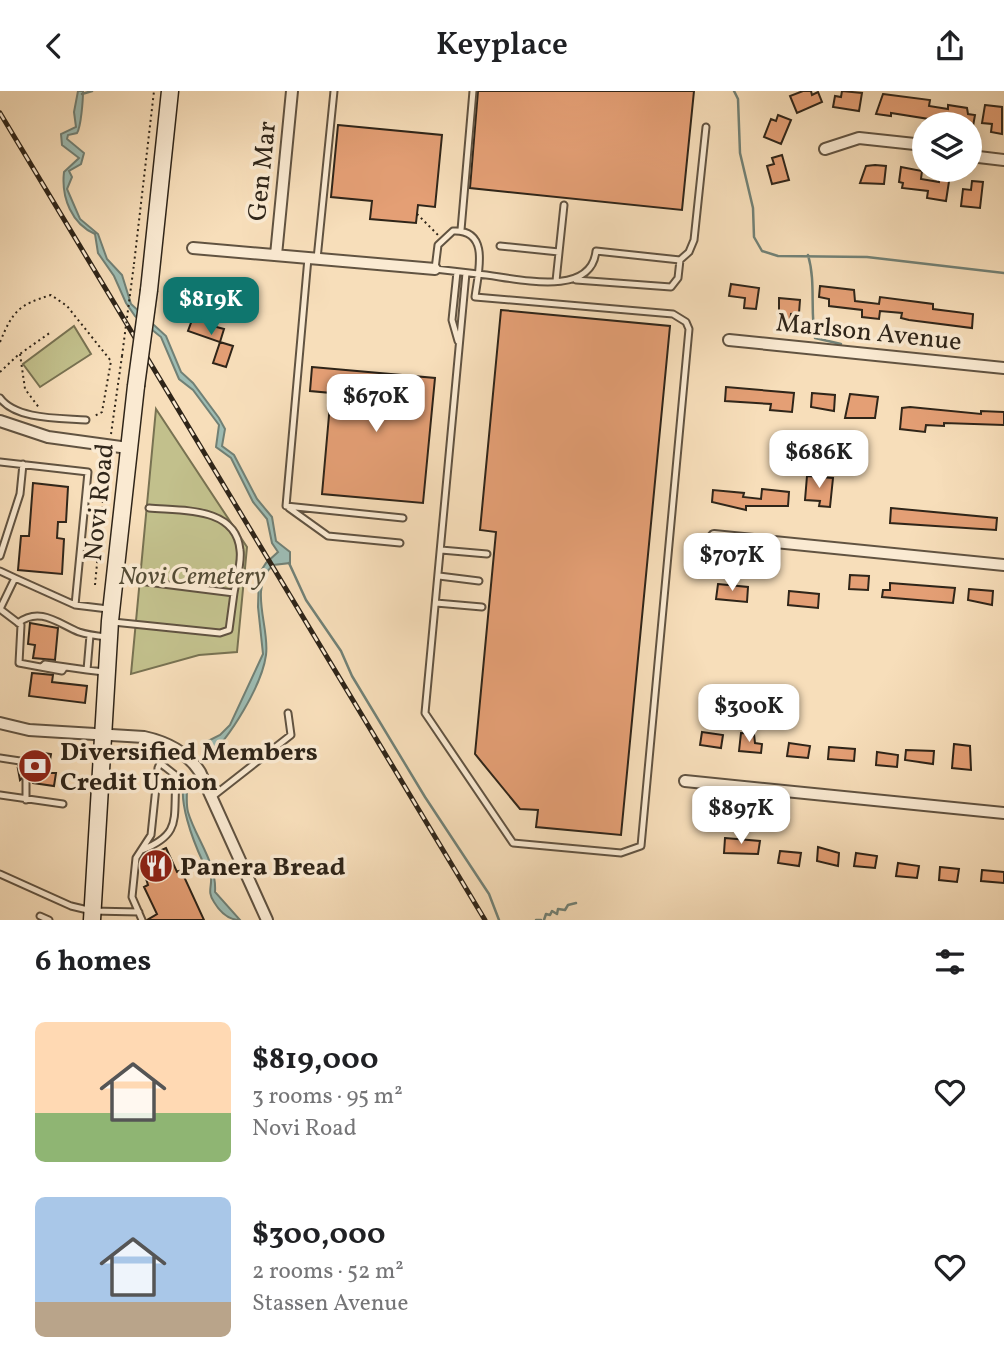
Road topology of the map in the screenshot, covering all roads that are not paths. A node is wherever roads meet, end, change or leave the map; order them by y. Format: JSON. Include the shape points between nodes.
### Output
{"nodes":[{"id":1,"x":170,"y":91,"type":"edge"},
{"id":2,"x":292,"y":91,"type":"edge"},
{"id":3,"x":334,"y":91,"type":"edge"},
{"id":4,"x":473,"y":91,"type":"edge"},
{"id":5,"x":706,"y":127,"type":"dead end"},
{"id":6,"x":912,"y":144,"type":"edge"},
{"id":7,"x":825,"y":149,"type":"dead end"},
{"id":8,"x":982,"y":157,"type":"edge"},
{"id":9,"x":1004,"y":160,"type":"edge"},
{"id":10,"x":564,"y":205,"type":"dead end"},
{"id":11,"x":461,"y":230,"type":"junction"},
{"id":12,"x":500,"y":246,"type":"dead end"},
{"id":13,"x":193,"y":248,"type":"dead end"},
{"id":14,"x":559,"y":252,"type":"junction"},
{"id":15,"x":276,"y":255,"type":"junction"},
{"id":16,"x":312,"y":259,"type":"junction"},
{"id":17,"x":680,"y":260,"type":"junction"},
{"id":18,"x":435,"y":269,"type":"junction"},
{"id":19,"x":457,"y":272,"type":"junction"},
{"id":20,"x":466,"y":273,"type":"junction"},
{"id":21,"x":478,"y":274,"type":"junction"},
{"id":22,"x":576,"y":280,"type":"junction"},
{"id":23,"x":556,"y":281,"type":"junction"},
{"id":24,"x":729,"y":340,"type":"dead end"},
{"id":25,"x":459,"y":345,"type":"junction"},
{"id":26,"x":1004,"y":367,"type":"edge"},
{"id":27,"x":0,"y":398,"type":"edge"},
{"id":28,"x":86,"y":420,"type":"road end"},
{"id":29,"x":0,"y":421,"type":"edge"},
{"id":30,"x":128,"y":448,"type":"junction"},
{"id":31,"x":0,"y":462,"type":"edge"},
{"id":32,"x":23,"y":464,"type":"junction"},
{"id":33,"x":286,"y":506,"type":"junction"},
{"id":34,"x":149,"y":508,"type":"dead end"},
{"id":35,"x":403,"y":518,"type":"dead end"},
{"id":36,"x":713,"y":536,"type":"dead end"},
{"id":37,"x":400,"y":544,"type":"dead end"},
{"id":38,"x":441,"y":550,"type":"junction"},
{"id":39,"x":486,"y":554,"type":"dead end"},
{"id":40,"x":0,"y":556,"type":"edge"},
{"id":41,"x":1004,"y":565,"type":"edge"},
{"id":42,"x":0,"y":571,"type":"edge"},
{"id":43,"x":439,"y":576,"type":"junction"},
{"id":44,"x":15,"y":577,"type":"junction"},
{"id":45,"x":114,"y":578,"type":"junction"},
{"id":46,"x":479,"y":581,"type":"dead end"},
{"id":47,"x":234,"y":593,"type":"junction"},
{"id":48,"x":436,"y":603,"type":"junction"},
{"id":49,"x":75,"y":605,"type":"junction"},
{"id":50,"x":482,"y":607,"type":"dead end"},
{"id":51,"x":0,"y":609,"type":"edge"},
{"id":52,"x":18,"y":623,"type":"junction"},
{"id":53,"x":110,"y":623,"type":"junction"},
{"id":54,"x":90,"y":635,"type":"junction"},
{"id":55,"x":87,"y":670,"type":"junction"},
{"id":56,"x":107,"y":673,"type":"junction"},
{"id":57,"x":288,"y":713,"type":"dead end"},
{"id":58,"x":0,"y":723,"type":"edge"},
{"id":59,"x":104,"y":736,"type":"junction"},
{"id":60,"x":168,"y":744,"type":"junction"},
{"id":61,"x":0,"y":758,"type":"edge"},
{"id":62,"x":160,"y":764,"type":"junction"},
{"id":63,"x":23,"y":768,"type":"dead end"},
{"id":64,"x":26,"y":779,"type":"dead end"},
{"id":65,"x":685,"y":781,"type":"dead end"},
{"id":66,"x":0,"y":795,"type":"edge"},
{"id":67,"x":212,"y":797,"type":"junction"},
{"id":68,"x":26,"y":800,"type":"junction"},
{"id":69,"x":63,"y":804,"type":"dead end"},
{"id":70,"x":1004,"y":813,"type":"edge"},
{"id":71,"x":139,"y":851,"type":"junction"},
{"id":72,"x":0,"y":874,"type":"edge"},
{"id":73,"x":139,"y":912,"type":"junction"},
{"id":74,"x":92,"y":915,"type":"edge"},
{"id":75,"x":40,"y":916,"type":"dead end"},
{"id":76,"x":49,"y":920,"type":"edge"},
{"id":77,"x":142,"y":920,"type":"edge"},
{"id":78,"x":267,"y":920,"type":"edge"}],
"edges":[{"from":1,"to":30,"type":"main road","name":"Novi Road","bridge":true},
{"from":2,"to":15,"type":"street","name":"Gen Mar"},
{"from":3,"to":16,"type":"lane"},
{"from":4,"to":11,"type":"lane"},
{"from":5,"to":17,"type":"lane","via":[[694,240],[690,252]]},
{"from":6,"to":7,"type":"street","via":[[859,138]]},
{"from":8,"to":9,"type":"street"},
{"from":10,"to":14,"type":"lane"},
{"from":11,"to":18,"type":"lane","via":[[442,238]]},
{"from":11,"to":21,"type":"lane","via":[[478,242]]},
{"from":12,"to":14,"type":"lane"},
{"from":13,"to":15,"type":"street","name":"Gen Mar"},
{"from":14,"to":23,"type":"lane"},
{"from":15,"to":16,"type":"street","name":"Gen Mar"},
{"from":16,"to":18,"type":"street","name":"Gen Mar"},
{"from":16,"to":33,"type":"lane"},
{"from":17,"to":22,"type":"lane","via":[[596,251],[589,271]]},
{"from":17,"to":22,"type":"lane","via":[[678,278],[671,287]]},
{"from":18,"to":19,"type":"lane"},
{"from":19,"to":20,"type":"lane"},
{"from":19,"to":25,"type":"lane","via":[[452,320]]},
{"from":20,"to":21,"type":"lane"},
{"from":20,"to":25,"type":"lane"},
{"from":21,"to":23,"type":"lane"},
{"from":21,"to":48,"type":"lane","via":[[475,297],[673,314],[690,329],[641,846],[621,853],[513,843],[425,713]]},
{"from":22,"to":23,"type":"lane"},
{"from":24,"to":26,"type":"street","name":"Marlson Avenue"},
{"from":25,"to":38,"type":"lane"},
{"from":27,"to":28,"type":"lane","via":[[29,414]]},
{"from":29,"to":30,"type":"street","via":[[29,433]]},
{"from":30,"to":45,"type":"main road","name":"Novi Road"},
{"from":31,"to":32,"type":"lane"},
{"from":32,"to":40,"type":"lane","via":[[20,494]]},
{"from":32,"to":49,"type":"lane","via":[[88,472]]},
{"from":33,"to":35,"type":"lane"},
{"from":33,"to":37,"type":"lane","via":[[328,536]]},
{"from":34,"to":47,"type":"lane","via":[[219,517],[241,551]]},
{"from":36,"to":41,"type":"street"},
{"from":38,"to":39,"type":"lane"},
{"from":38,"to":43,"type":"lane"},
{"from":42,"to":44,"type":"lane"},
{"from":43,"to":46,"type":"lane"},
{"from":43,"to":48,"type":"lane"},
{"from":44,"to":49,"type":"lane"},
{"from":44,"to":51,"type":"lane"},
{"from":45,"to":47,"type":"lane"},
{"from":45,"to":53,"type":"main road","name":"Novi Road"},
{"from":47,"to":53,"type":"lane","via":[[229,630],[220,633]]},
{"from":48,"to":50,"type":"lane"},
{"from":49,"to":53,"type":"lane"},
{"from":51,"to":52,"type":"lane"},
{"from":52,"to":54,"type":"lane","via":[[31,616],[51,618]]},
{"from":52,"to":55,"type":"lane","via":[[19,663]]},
{"from":53,"to":54,"type":"lane"},
{"from":53,"to":56,"type":"main road","name":"Novi Road"},
{"from":54,"to":55,"type":"lane"},
{"from":55,"to":56,"type":"lane"},
{"from":56,"to":59,"type":"main road","name":"Novi Road"},
{"from":57,"to":67,"type":"lane","via":[[291,735]]},
{"from":58,"to":59,"type":"street"},
{"from":59,"to":60,"type":"street","via":[[144,737]]},
{"from":59,"to":74,"type":"main road","name":"Novi Road"},
{"from":60,"to":62,"type":"lane"},
{"from":60,"to":67,"type":"street","via":[[194,763]]},
{"from":61,"to":63,"type":"lane","via":[[20,761]]},
{"from":62,"to":71,"type":"lane","via":[[151,835]]},
{"from":62,"to":71,"type":"lane","via":[[174,773],[176,781],[173,830],[163,841]]},
{"from":64,"to":68,"type":"lane"},
{"from":65,"to":70,"type":"street"},
{"from":66,"to":68,"type":"lane"},
{"from":67,"to":78,"type":"street"},
{"from":68,"to":69,"type":"lane"},
{"from":71,"to":73,"type":"lane","via":[[132,897]]},
{"from":72,"to":74,"type":"lane"},
{"from":73,"to":74,"type":"lane"},
{"from":73,"to":77,"type":"lane"},
{"from":75,"to":76,"type":"lane"}]}
